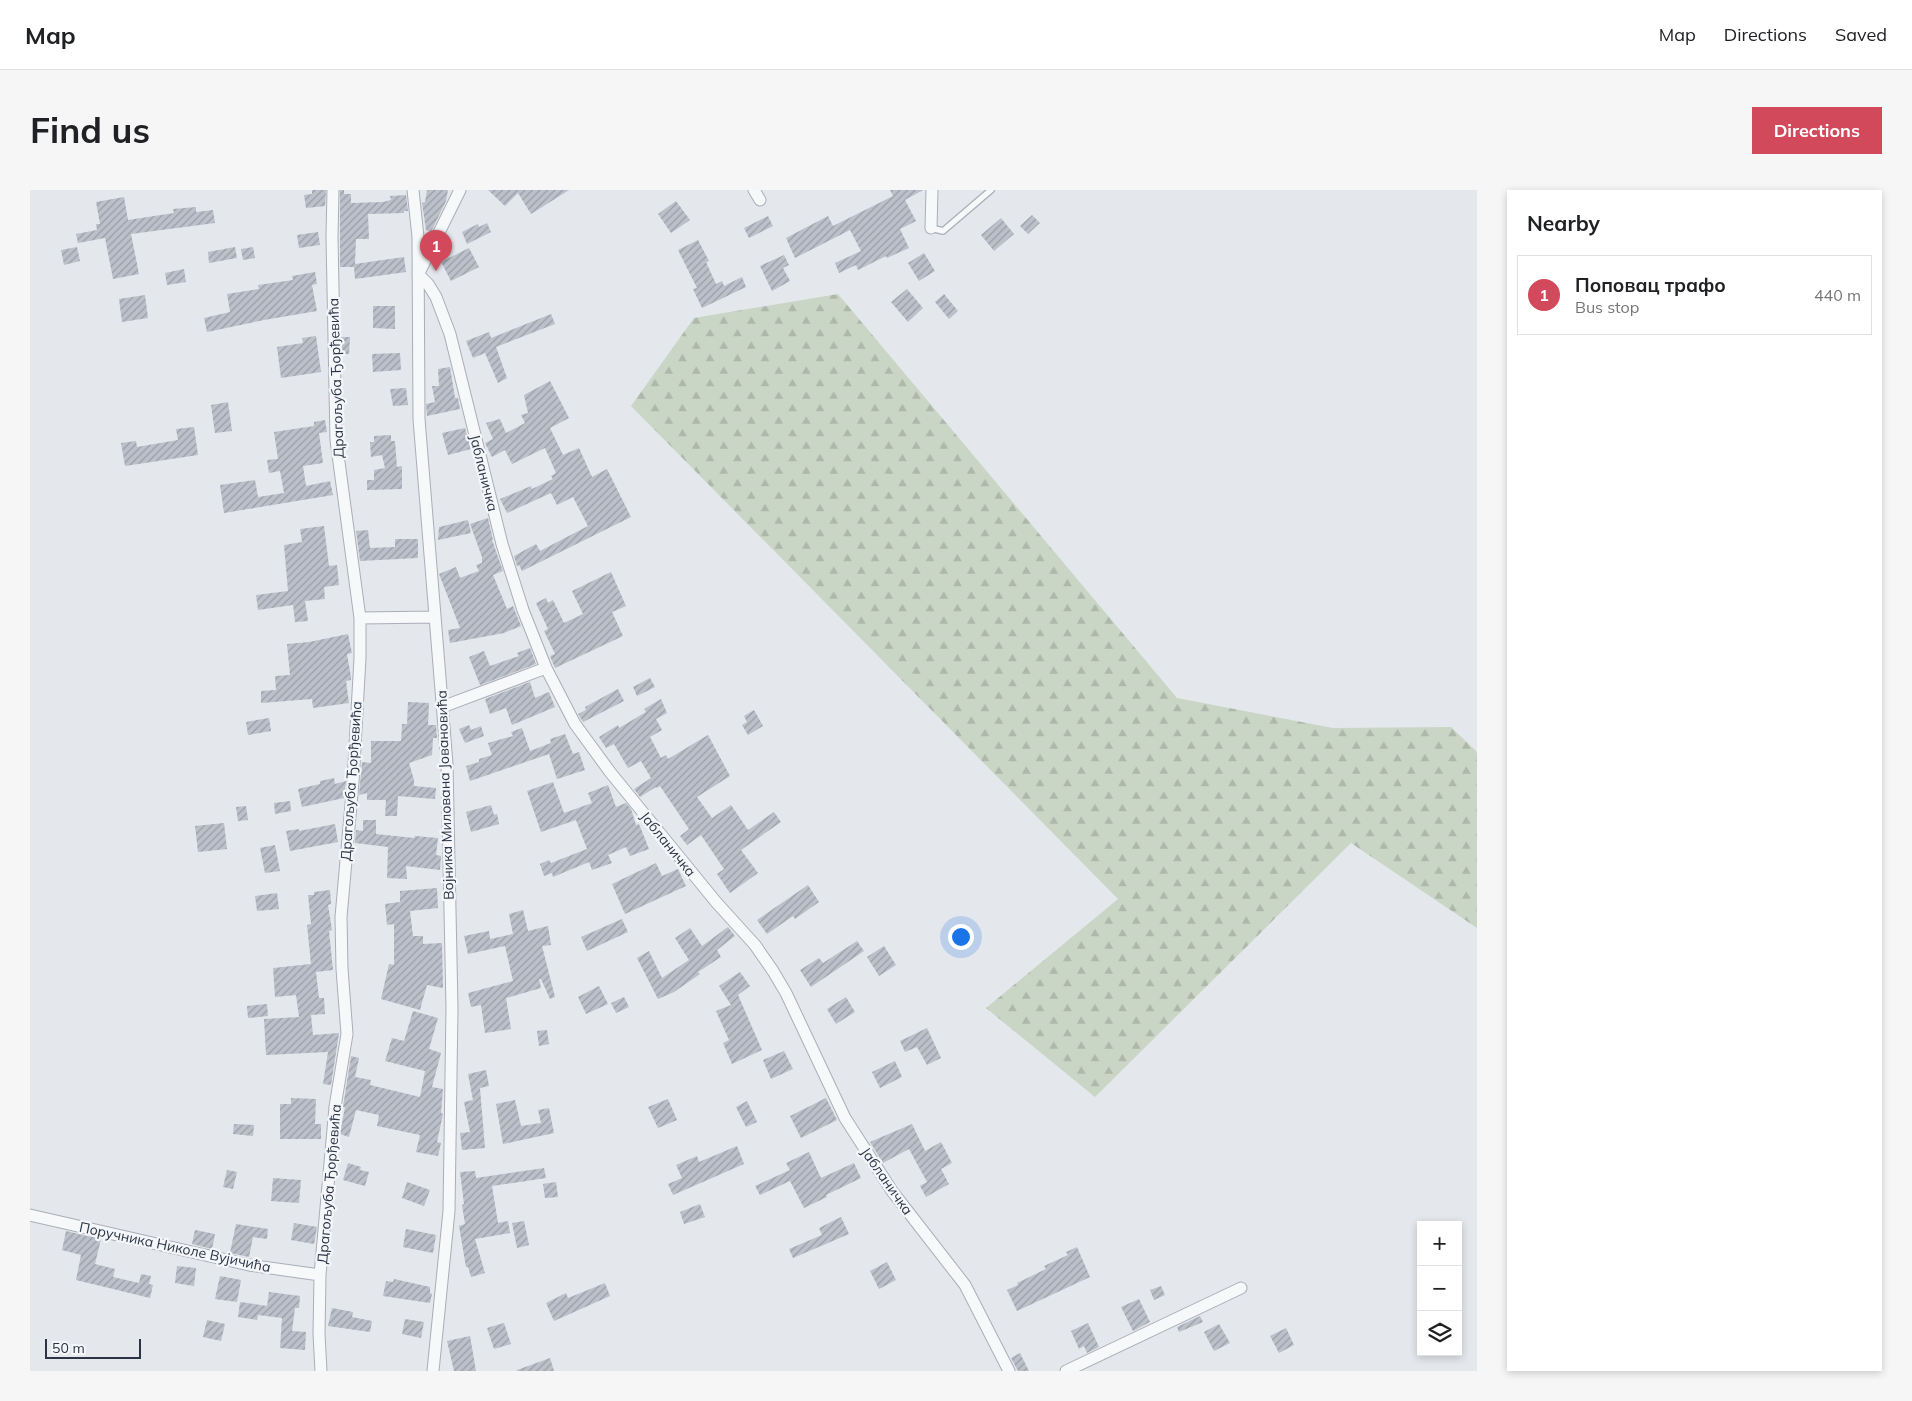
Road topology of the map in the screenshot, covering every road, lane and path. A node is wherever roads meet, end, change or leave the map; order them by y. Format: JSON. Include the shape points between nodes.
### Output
{"nodes":[{"id":1,"x":333,"y":190,"type":"edge"},
{"id":2,"x":413,"y":190,"type":"edge"},
{"id":3,"x":460,"y":190,"type":"edge"},
{"id":4,"x":932,"y":190,"type":"edge"},
{"id":5,"x":991,"y":190,"type":"edge"},
{"id":6,"x":931,"y":228,"type":"joint"},
{"id":7,"x":418,"y":274,"type":"junction"},
{"id":8,"x":435,"y":617,"type":"junction"},
{"id":9,"x":360,"y":618,"type":"junction"},
{"id":10,"x":546,"y":668,"type":"junction"},
{"id":11,"x":442,"y":707,"type":"junction"},
{"id":12,"x":30,"y":1215,"type":"edge"},
{"id":13,"x":320,"y":1275,"type":"junction"},
{"id":14,"x":1241,"y":1288,"type":"dead end"},
{"id":15,"x":321,"y":1371,"type":"edge"},
{"id":16,"x":433,"y":1371,"type":"edge"},
{"id":17,"x":1009,"y":1371,"type":"edge"},
{"id":18,"x":1066,"y":1371,"type":"edge"}],
"edges":[{"from":1,"to":9,"type":"street","name":"Драгољуба Ђорђевића","via":[[336,440]]},
{"from":2,"to":7,"type":"street","name":"Војника Милована Јовановића"},
{"from":3,"to":7,"type":"street"},
{"from":4,"to":6,"type":"street"},
{"from":5,"to":6,"type":"lane","via":[[943,231]]},
{"from":7,"to":8,"type":"street","name":"Војника Милована Јовановића","via":[[419,419]]},
{"from":7,"to":10,"type":"street","name":"Јабланичка","via":[[436,297],[450,334],[502,544]]},
{"from":8,"to":9,"type":"street"},
{"from":8,"to":11,"type":"street","name":"Војника Милована Јовановића"},
{"from":9,"to":13,"type":"street","name":"Драгољуба Ђорђевића","via":[[353,773],[341,917],[347,1034],[335,1107]]},
{"from":10,"to":11,"type":"street"},
{"from":10,"to":17,"type":"street","name":"Јабланичка","via":[[575,724],[610,772],[755,945],[773,971],[845,1118],[892,1191],[965,1285]]},
{"from":11,"to":16,"type":"street","name":"Војника Милована Јовановића","via":[[447,764],[452,1027],[449,1212]]},
{"from":12,"to":13,"type":"street","name":"Поручника Николе Вујичића","via":[[248,1265]]},
{"from":13,"to":15,"type":"street","name":"Драгољуба Ђорђевића"},
{"from":14,"to":18,"type":"street"}]}
